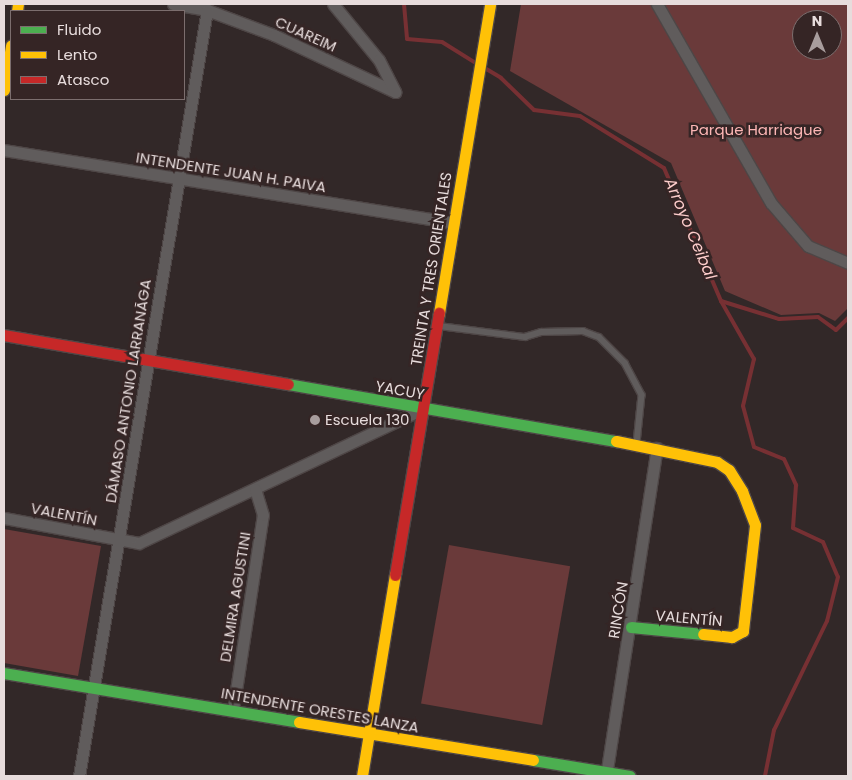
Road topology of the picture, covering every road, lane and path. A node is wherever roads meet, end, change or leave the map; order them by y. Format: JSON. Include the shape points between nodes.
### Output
{"nodes":[{"id":1,"x":173,"y":4,"type":"edge"},
{"id":2,"x":333,"y":4,"type":"edge"},
{"id":3,"x":490,"y":4,"type":"edge"},
{"id":4,"x":656,"y":4,"type":"edge"},
{"id":5,"x":207,"y":10,"type":"junction"},
{"id":6,"x":10,"y":52,"type":"edge"},
{"id":7,"x":4,"y":90,"type":"edge"},
{"id":8,"x":4,"y":150,"type":"edge"},
{"id":9,"x":178,"y":178,"type":"junction"},
{"id":10,"x":454,"y":223,"type":"junction"},
{"id":11,"x":848,"y":264,"type":"edge"},
{"id":12,"x":437,"y":326,"type":"junction"},
{"id":13,"x":4,"y":335,"type":"edge"},
{"id":14,"x":149,"y":359,"type":"junction"},
{"id":15,"x":423,"y":409,"type":"junction"},
{"id":16,"x":637,"y":445,"type":"junction"},
{"id":17,"x":657,"y":448,"type":"junction"},
{"id":18,"x":255,"y":489,"type":"junction"},
{"id":19,"x":4,"y":518,"type":"edge"},
{"id":20,"x":118,"y":540,"type":"junction"},
{"id":21,"x":631,"y":627,"type":"junction"},
{"id":22,"x":744,"y":631,"type":"joint"},
{"id":23,"x":4,"y":673,"type":"edge"},
{"id":24,"x":92,"y":688,"type":"junction"},
{"id":25,"x":233,"y":710,"type":"junction"},
{"id":26,"x":369,"y":734,"type":"junction"},
{"id":27,"x":606,"y":774,"type":"edge"},
{"id":28,"x":79,"y":776,"type":"edge"},
{"id":29,"x":362,"y":776,"type":"edge"},
{"id":30,"x":630,"y":776,"type":"edge"}],
"edges":[{"from":1,"to":5,"type":"street","name":"CUAREIM"},
{"from":2,"to":5,"type":"street","name":"CUAREIM","via":[[379,60],[395,92],[274,35]]},
{"from":3,"to":10,"type":"street","name":"TREINTA Y TRES ORIENTALES"},
{"from":4,"to":11,"type":"street","via":[[770,203],[808,246]]},
{"from":5,"to":9,"type":"street","name":"DÁMASO ANTONIO LARRANÃGA"},
{"from":6,"to":7,"type":"street"},
{"from":8,"to":9,"type":"street","name":"INTENDENTE JUAN H. PAIVA"},
{"from":9,"to":10,"type":"street","name":"INTENDENTE JUAN H. PAIVA"},
{"from":9,"to":14,"type":"street","name":"DÁMASO ANTONIO LARRANÃGA"},
{"from":10,"to":12,"type":"street","name":"TREINTA Y TRES ORIENTALES"},
{"from":12,"to":15,"type":"street","name":"TREINTA Y TRES ORIENTALES"},
{"from":12,"to":16,"type":"lane","via":[[525,337],[541,332],[583,331],[598,337],[626,364],[642,395]]},
{"from":13,"to":14,"type":"street","name":"YACUY"},
{"from":14,"to":15,"type":"street","name":"YACUY"},
{"from":14,"to":20,"type":"street","name":"DÁMASO ANTONIO LARRANÃGA"},
{"from":15,"to":16,"type":"street","name":"YACUY"},
{"from":15,"to":18,"type":"street","name":"VALENTÍN"},
{"from":15,"to":26,"type":"street","name":"TREINTA Y TRES ORIENTALES"},
{"from":16,"to":17,"type":"street","name":"YACUY"},
{"from":17,"to":21,"type":"street","name":"RINCÓN"},
{"from":17,"to":22,"type":"street","name":"YACUY","via":[[717,462],[729,470],[742,491],[755,525]]},
{"from":18,"to":20,"type":"street","name":"VALENTÍN","via":[[139,543]]},
{"from":18,"to":25,"type":"street","name":"DELMIRA AGUSTINI","via":[[263,515]]},
{"from":19,"to":20,"type":"street","name":"VALENTÍN"},
{"from":20,"to":24,"type":"street","name":"DÁMASO ANTONIO LARRANÃGA"},
{"from":21,"to":22,"type":"street","name":"VALENTÍN","via":[[732,637]]},
{"from":21,"to":27,"type":"street","name":"RINCÓN"},
{"from":23,"to":24,"type":"street","name":"INTENDENTE ORESTES LANZA"},
{"from":24,"to":25,"type":"street","name":"INTENDENTE ORESTES LANZA"},
{"from":24,"to":28,"type":"street","name":"DÁMASO ANTONIO LARRANÃGA"},
{"from":25,"to":26,"type":"street","name":"INTENDENTE ORESTES LANZA"},
{"from":26,"to":27,"type":"street","name":"INTENDENTE ORESTES LANZA"},
{"from":26,"to":29,"type":"street","name":"TREINTA Y TRES ORIENTALES"},
{"from":27,"to":30,"type":"street","name":"INTENDENTE ORESTES LANZA"}]}
